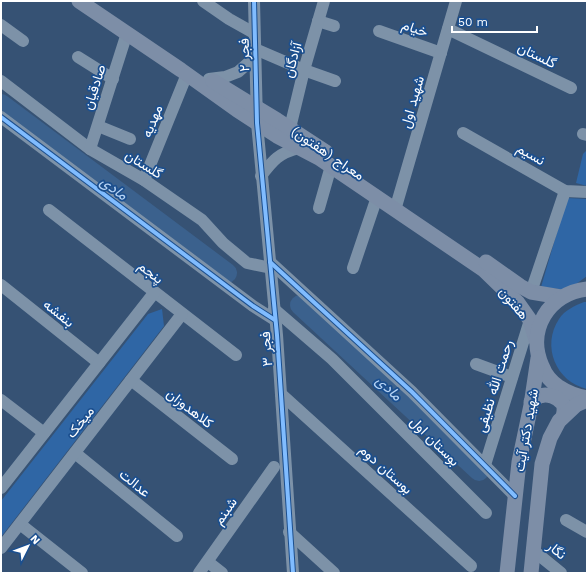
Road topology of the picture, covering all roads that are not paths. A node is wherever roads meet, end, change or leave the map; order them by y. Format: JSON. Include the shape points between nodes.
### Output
{"nodes":[{"id":1,"x":79,"y":1,"type":"edge"},
{"id":2,"x":97,"y":1,"type":"edge"},
{"id":3,"x":203,"y":1,"type":"edge"},
{"id":4,"x":254,"y":1,"type":"edge"},
{"id":5,"x":324,"y":1,"type":"edge"},
{"id":6,"x":456,"y":1,"type":"edge"},
{"id":7,"x":318,"y":21,"type":"junction"},
{"id":8,"x":1,"y":25,"type":"edge"},
{"id":9,"x":334,"y":26,"type":"dead end"},
{"id":10,"x":448,"y":29,"type":"junction"},
{"id":11,"x":379,"y":32,"type":"dead end"},
{"id":12,"x":254,"y":33,"type":"junction"},
{"id":13,"x":127,"y":34,"type":"junction"},
{"id":14,"x":23,"y":41,"type":"dead end"},
{"id":15,"x":441,"y":53,"type":"junction"},
{"id":16,"x":254,"y":54,"type":"junction"},
{"id":17,"x":78,"y":57,"type":"dead end"},
{"id":18,"x":304,"y":70,"type":"junction"},
{"id":19,"x":187,"y":74,"type":"junction"},
{"id":20,"x":112,"y":79,"type":"junction"},
{"id":21,"x":209,"y":79,"type":"junction"},
{"id":22,"x":1,"y":81,"type":"edge"},
{"id":23,"x":335,"y":81,"type":"dead end"},
{"id":24,"x":570,"y":88,"type":"dead end"},
{"id":25,"x":257,"y":108,"type":"junction"},
{"id":26,"x":1,"y":117,"type":"edge"},
{"id":27,"x":257,"y":123,"type":"junction"},
{"id":28,"x":98,"y":126,"type":"junction"},
{"id":29,"x":290,"y":128,"type":"junction"},
{"id":30,"x":463,"y":133,"type":"dead end"},
{"id":31,"x":130,"y":140,"type":"dead end"},
{"id":32,"x":299,"y":148,"type":"junction"},
{"id":33,"x":90,"y":149,"type":"junction"},
{"id":34,"x":331,"y":166,"type":"junction"},
{"id":35,"x":261,"y":176,"type":"junction"},
{"id":36,"x":144,"y":180,"type":"junction"},
{"id":37,"x":565,"y":191,"type":"junction"},
{"id":38,"x":587,"y":192,"type":"edge"},
{"id":39,"x":376,"y":197,"type":"junction"},
{"id":40,"x":397,"y":205,"type":"junction"},
{"id":41,"x":319,"y":208,"type":"dead end"},
{"id":42,"x":49,"y":210,"type":"dead end"},
{"id":43,"x":270,"y":265,"type":"junction"},
{"id":44,"x":354,"y":268,"type":"dead end"},
{"id":45,"x":484,"y":270,"type":"joint"},
{"id":46,"x":1,"y":285,"type":"edge"},
{"id":47,"x":584,"y":287,"type":"edge"},
{"id":48,"x":531,"y":292,"type":"junction"},
{"id":49,"x":154,"y":293,"type":"junction"},
{"id":50,"x":561,"y":297,"type":"junction"},
{"id":51,"x":182,"y":314,"type":"junction"},
{"id":52,"x":275,"y":314,"type":"junction"},
{"id":53,"x":530,"y":320,"type":"junction"},
{"id":54,"x":536,"y":340,"type":"junction"},
{"id":55,"x":236,"y":355,"type":"dead end"},
{"id":56,"x":538,"y":358,"type":"junction"},
{"id":57,"x":99,"y":363,"type":"junction"},
{"id":58,"x":476,"y":364,"type":"dead end"},
{"id":59,"x":512,"y":377,"type":"junction"},
{"id":60,"x":131,"y":380,"type":"junction"},
{"id":61,"x":281,"y":394,"type":"junction"},
{"id":62,"x":587,"y":399,"type":"edge"},
{"id":63,"x":1,"y":400,"type":"edge"},
{"id":64,"x":531,"y":402,"type":"junction"},
{"id":65,"x":563,"y":417,"type":"junction"},
{"id":66,"x":44,"y":433,"type":"junction"},
{"id":67,"x":75,"y":453,"type":"junction"},
{"id":68,"x":232,"y":459,"type":"dead end"},
{"id":69,"x":485,"y":465,"type":"junction"},
{"id":70,"x":274,"y":467,"type":"dead end"},
{"id":71,"x":1,"y":488,"type":"edge"},
{"id":72,"x":515,"y":496,"type":"junction"},
{"id":73,"x":486,"y":513,"type":"dead end"},
{"id":74,"x":566,"y":520,"type":"dead end"},
{"id":75,"x":20,"y":524,"type":"junction"},
{"id":76,"x":289,"y":532,"type":"junction"},
{"id":77,"x":587,"y":532,"type":"edge"},
{"id":78,"x":177,"y":536,"type":"dead end"},
{"id":79,"x":1,"y":548,"type":"edge"},
{"id":80,"x":534,"y":551,"type":"junction"},
{"id":81,"x":208,"y":562,"type":"junction"},
{"id":82,"x":471,"y":566,"type":"dead end"},
{"id":83,"x":82,"y":573,"type":"edge"},
{"id":84,"x":200,"y":573,"type":"edge"},
{"id":85,"x":222,"y":573,"type":"edge"},
{"id":86,"x":293,"y":573,"type":"edge"},
{"id":87,"x":334,"y":573,"type":"edge"},
{"id":88,"x":507,"y":573,"type":"edge"},
{"id":89,"x":531,"y":573,"type":"edge"},
{"id":90,"x":561,"y":573,"type":"edge"}],
"edges":[{"from":1,"to":13,"type":"main road","name":"معراج (هفتون)"},
{"from":2,"to":21,"type":"main road","name":"معراج (هفتون)"},
{"from":3,"to":12,"type":"street"},
{"from":4,"to":12,"type":"street","name":"فجر ۲"},
{"from":5,"to":7,"type":"street","name":"آزادگان"},
{"from":6,"to":10,"type":"street","name":"شهید اول"},
{"from":7,"to":9,"type":"street"},
{"from":7,"to":18,"type":"street","name":"آزادگان"},
{"from":8,"to":14,"type":"street"},
{"from":10,"to":15,"type":"street","name":"شهید اول"},
{"from":10,"to":24,"type":"street","name":"گلستان"},
{"from":11,"to":15,"type":"street","name":"خیام"},
{"from":12,"to":16,"type":"street","name":"فجر ۲"},
{"from":13,"to":19,"type":"main road","name":"معراج (هفتون)"},
{"from":13,"to":20,"type":"street","name":"صادقیان"},
{"from":15,"to":40,"type":"street","name":"شهید اول"},
{"from":16,"to":18,"type":"street"},
{"from":16,"to":21,"type":"street","via":[[238,72],[225,78]]},
{"from":16,"to":25,"type":"street","name":"فجر ۲"},
{"from":17,"to":20,"type":"street"},
{"from":18,"to":23,"type":"street"},
{"from":18,"to":29,"type":"street","name":"آزادگان"},
{"from":19,"to":27,"type":"main road","name":"معراج (هفتون)"},
{"from":19,"to":36,"type":"street","name":"مهدیه"},
{"from":20,"to":28,"type":"street","name":"صادقیان"},
{"from":21,"to":25,"type":"main road","name":"معراج (هفتون)"},
{"from":22,"to":33,"type":"street","name":"گلستان"},
{"from":25,"to":27,"type":"street","name":"فجر ۲"},
{"from":25,"to":29,"type":"main road","name":"معراج (هفتون)"},
{"from":26,"to":52,"type":"street","name":"بوستان اول","via":[[252,306]]},
{"from":27,"to":32,"type":"main road","name":"معراج (هفتون)"},
{"from":27,"to":35,"type":"street","name":"فجر ۳"},
{"from":28,"to":31,"type":"street"},
{"from":28,"to":33,"type":"street","name":"صادقیان"},
{"from":29,"to":40,"type":"main road","name":"معراج (هفتون)"},
{"from":30,"to":37,"type":"street","name":"نسیم"},
{"from":32,"to":34,"type":"main road","name":"معراج (هفتون)"},
{"from":32,"to":35,"type":"street","via":[[276,157]]},
{"from":33,"to":36,"type":"street","name":"گلستان"},
{"from":34,"to":39,"type":"main road","name":"معراج (هفتون)"},
{"from":34,"to":41,"type":"street"},
{"from":35,"to":43,"type":"street","name":"فجر ۳"},
{"from":36,"to":43,"type":"street","name":"گلستان","via":[[202,220],[223,243],[247,263]]},
{"from":37,"to":38,"type":"street","name":"نسیم"},
{"from":37,"to":48,"type":"street"},
{"from":39,"to":40,"type":"main road","name":"معراج (هفتون)"},
{"from":39,"to":44,"type":"street"},
{"from":40,"to":45,"type":"main road","name":"معراج (هفتون)"},
{"from":40,"to":48,"type":"main road","name":"معراج (هفتون)"},
{"from":42,"to":49,"type":"street","name":"پنجم"},
{"from":43,"to":52,"type":"street","name":"فجر ۳"},
{"from":43,"to":69,"type":"street","via":[[412,392]]},
{"from":45,"to":53,"type":"main road","name":"هفتون","via":[[518,303]]},
{"from":46,"to":57,"type":"street","name":"بنفشه"},
{"from":47,"to":50,"type":"main road"},
{"from":48,"to":50,"type":"main road","name":"معراج (هفتون)"},
{"from":49,"to":51,"type":"street","name":"پنجم"},
{"from":49,"to":57,"type":"street","name":"میخک"},
{"from":50,"to":54,"type":"main road","via":[[548,308]]},
{"from":51,"to":55,"type":"street","name":"پنجم"},
{"from":51,"to":60,"type":"street","name":"میخک"},
{"from":52,"to":61,"type":"street","name":"فجر ۳"},
{"from":52,"to":73,"type":"street","name":"بوستان اول","via":[[332,359]]},
{"from":53,"to":54,"type":"main road","name":"هفتون"},
{"from":53,"to":59,"type":"street","name":"رحمت الله نظیفی"},
{"from":54,"to":56,"type":"main road"},
{"from":56,"to":62,"type":"main road","via":[[546,374],[557,386],[572,395]]},
{"from":56,"to":64,"type":"main road","name":"شهید دکتر آیت"},
{"from":57,"to":66,"type":"street","name":"میخک"},
{"from":58,"to":59,"type":"street"},
{"from":59,"to":69,"type":"street","name":"رحمت الله نظیفی"},
{"from":60,"to":67,"type":"street","name":"میخک"},
{"from":60,"to":68,"type":"street","name":"کلاهدوزان"},
{"from":61,"to":76,"type":"street","name":"فجر ۳"},
{"from":61,"to":82,"type":"street","name":"بوستان دوم"},
{"from":62,"to":65,"type":"main road","name":"شهید دکتر آیت"},
{"from":63,"to":66,"type":"street"},
{"from":64,"to":65,"type":"main road","via":[[547,394],[554,397],[563,404]]},
{"from":64,"to":72,"type":"main road","name":"شهید دکتر آیت"},
{"from":65,"to":80,"type":"main road","name":"شهید دکتر آیت","via":[[550,438],[542,464]]},
{"from":66,"to":71,"type":"street","name":"میخک"},
{"from":67,"to":75,"type":"street","name":"میخک"},
{"from":67,"to":78,"type":"street","name":"عدالت"},
{"from":69,"to":72,"type":"street"},
{"from":70,"to":81,"type":"street","name":"شبنم"},
{"from":72,"to":88,"type":"main road","name":"شهید دکتر آیت"},
{"from":74,"to":77,"type":"street"},
{"from":75,"to":79,"type":"street","name":"میخک"},
{"from":75,"to":83,"type":"street"},
{"from":76,"to":86,"type":"street","name":"فجر ۳"},
{"from":76,"to":87,"type":"street"},
{"from":80,"to":89,"type":"main road","name":"شهید دکتر آیت"},
{"from":80,"to":90,"type":"street","name":"نگار"},
{"from":81,"to":84,"type":"street","name":"شبنم"},
{"from":81,"to":85,"type":"street"}]}
